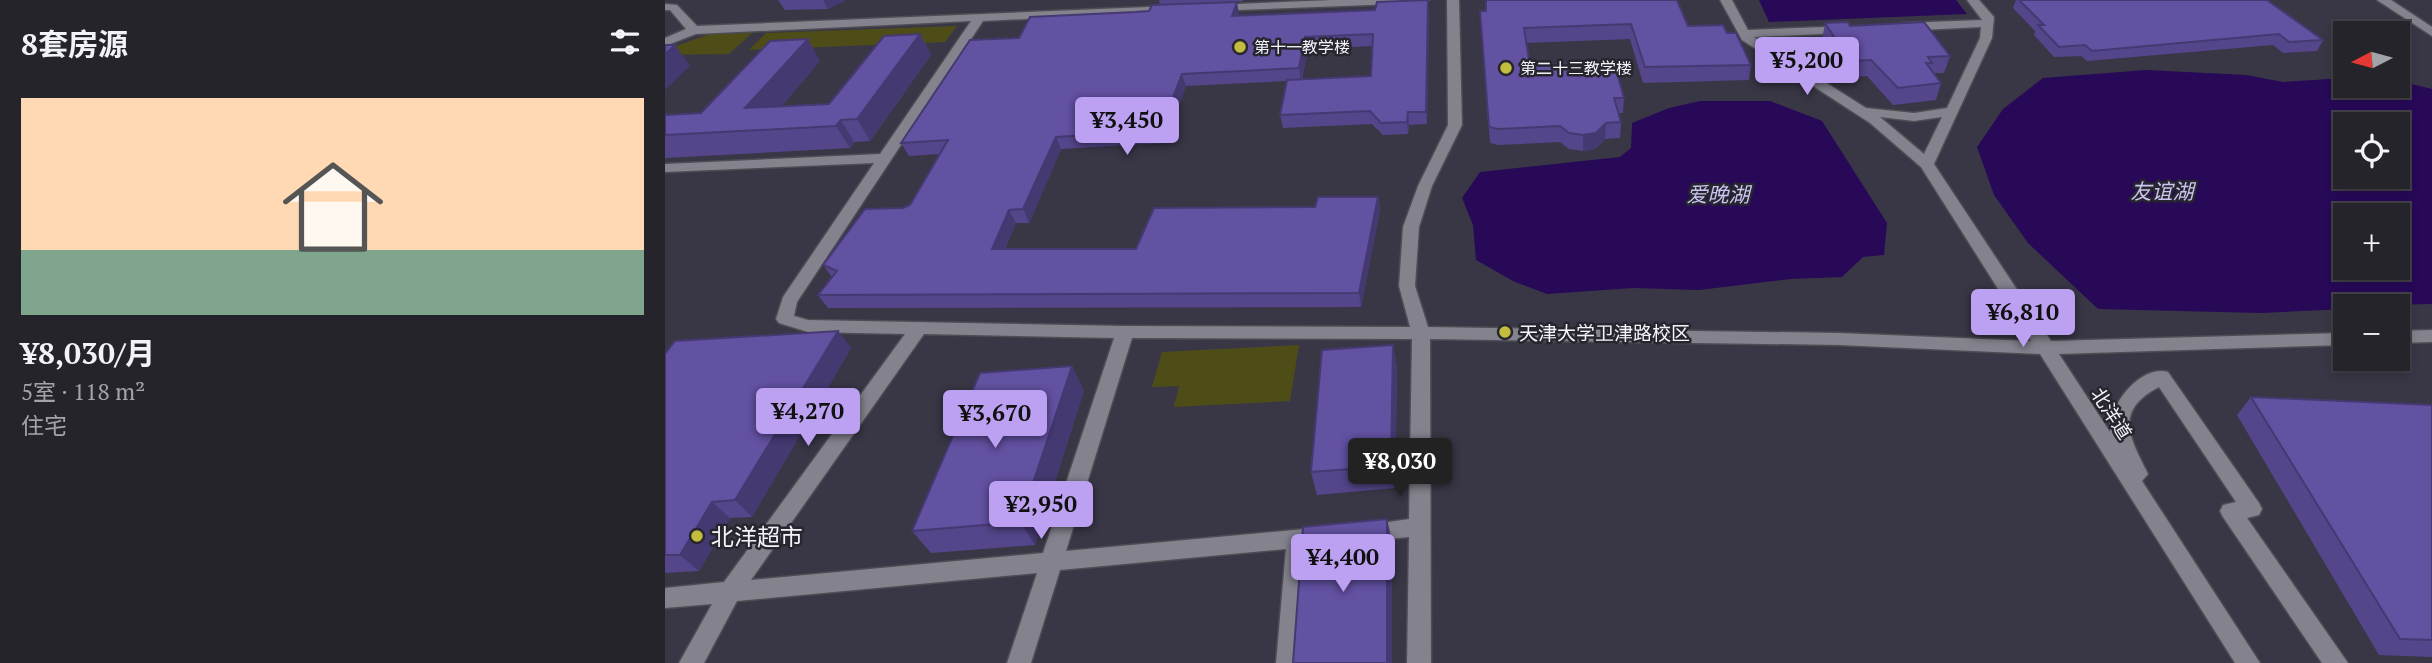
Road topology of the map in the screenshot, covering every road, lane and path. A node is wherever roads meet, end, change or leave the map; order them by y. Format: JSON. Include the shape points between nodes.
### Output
{"nodes":[{"id":1,"x":1423,"y":0,"type":"edge"},
{"id":2,"x":1453,"y":0,"type":"edge"},
{"id":3,"x":1726,"y":0,"type":"edge"},
{"id":4,"x":1973,"y":0,"type":"edge"},
{"id":5,"x":2383,"y":0,"type":"edge"},
{"id":6,"x":1299,"y":2,"type":"edge"},
{"id":7,"x":673,"y":5,"type":"edge"},
{"id":8,"x":1129,"y":5,"type":"edge"},
{"id":9,"x":1206,"y":8,"type":"edge"},
{"id":10,"x":1179,"y":9,"type":"edge"},
{"id":11,"x":979,"y":18,"type":"junction"},
{"id":12,"x":1989,"y":23,"type":"junction"},
{"id":13,"x":1894,"y":27,"type":"edge"},
{"id":14,"x":1866,"y":28,"type":"edge"},
{"id":15,"x":694,"y":30,"type":"junction"},
{"id":16,"x":2432,"y":32,"type":"edge"},
{"id":17,"x":1744,"y":34,"type":"junction"},
{"id":18,"x":665,"y":42,"type":"edge"},
{"id":19,"x":1861,"y":111,"type":"junction"},
{"id":20,"x":1952,"y":111,"type":"junction"},
{"id":21,"x":885,"y":158,"type":"junction"},
{"id":22,"x":1927,"y":164,"type":"junction"},
{"id":23,"x":665,"y":168,"type":"edge"},
{"id":24,"x":919,"y":328,"type":"junction"},
{"id":25,"x":1125,"y":332,"type":"junction"},
{"id":26,"x":1421,"y":333,"type":"junction"},
{"id":27,"x":2432,"y":336,"type":"edge"},
{"id":28,"x":2410,"y":337,"type":"edge"},
{"id":29,"x":2333,"y":339,"type":"edge"},
{"id":30,"x":2046,"y":348,"type":"junction"},
{"id":31,"x":1420,"y":527,"type":"junction"},
{"id":32,"x":1298,"y":539,"type":"junction"},
{"id":33,"x":1051,"y":561,"type":"junction"},
{"id":34,"x":730,"y":592,"type":"junction"},
{"id":35,"x":665,"y":598,"type":"edge"},
{"id":36,"x":691,"y":663,"type":"edge"},
{"id":37,"x":1019,"y":663,"type":"edge"},
{"id":38,"x":1288,"y":663,"type":"edge"},
{"id":39,"x":1419,"y":663,"type":"edge"},
{"id":40,"x":2248,"y":663,"type":"edge"},
{"id":41,"x":2260,"y":663,"type":"edge"},
{"id":42,"x":2336,"y":663,"type":"edge"}],
"edges":[{"from":1,"to":6,"type":"street"},
{"from":2,"to":26,"type":"street","via":[[1455,125],[1411,227],[1407,286]]},
{"from":3,"to":17,"type":"street"},
{"from":4,"to":12,"type":"street"},
{"from":5,"to":16,"type":"street"},
{"from":6,"to":9,"type":"street"},
{"from":7,"to":15,"type":"street"},
{"from":8,"to":10,"type":"street"},
{"from":8,"to":11,"type":"street"},
{"from":11,"to":15,"type":"street"},
{"from":11,"to":21,"type":"street"},
{"from":12,"to":13,"type":"street"},
{"from":12,"to":20,"type":"street"},
{"from":14,"to":17,"type":"street"},
{"from":15,"to":18,"type":"street"},
{"from":17,"to":19,"type":"street","name":"北洋道"},
{"from":19,"to":20,"type":"street","via":[[1901,117]]},
{"from":19,"to":22,"type":"street","name":"北洋道"},
{"from":20,"to":22,"type":"street"},
{"from":21,"to":23,"type":"street"},
{"from":21,"to":24,"type":"street","via":[[789,301],[786,319],[807,326]]},
{"from":22,"to":30,"type":"street","name":"北洋道"},
{"from":24,"to":25,"type":"street"},
{"from":24,"to":34,"type":"street"},
{"from":25,"to":26,"type":"street"},
{"from":25,"to":33,"type":"street"},
{"from":26,"to":30,"type":"street","via":[[1839,339]]},
{"from":26,"to":31,"type":"street"},
{"from":27,"to":28,"type":"street"},
{"from":29,"to":30,"type":"street"},
{"from":30,"to":40,"type":"street","name":"北洋道"},
{"from":31,"to":32,"type":"street"},
{"from":31,"to":39,"type":"street"},
{"from":32,"to":33,"type":"street"},
{"from":32,"to":38,"type":"street"},
{"from":33,"to":34,"type":"street"},
{"from":33,"to":37,"type":"street"},
{"from":34,"to":35,"type":"street"},
{"from":34,"to":36,"type":"street"},
{"from":41,"to":42,"type":"street","via":[[2133,466],[2122,440],[2117,424],[2121,409],[2137,388],[2162,377],[2252,509],[2230,511]]}]}
